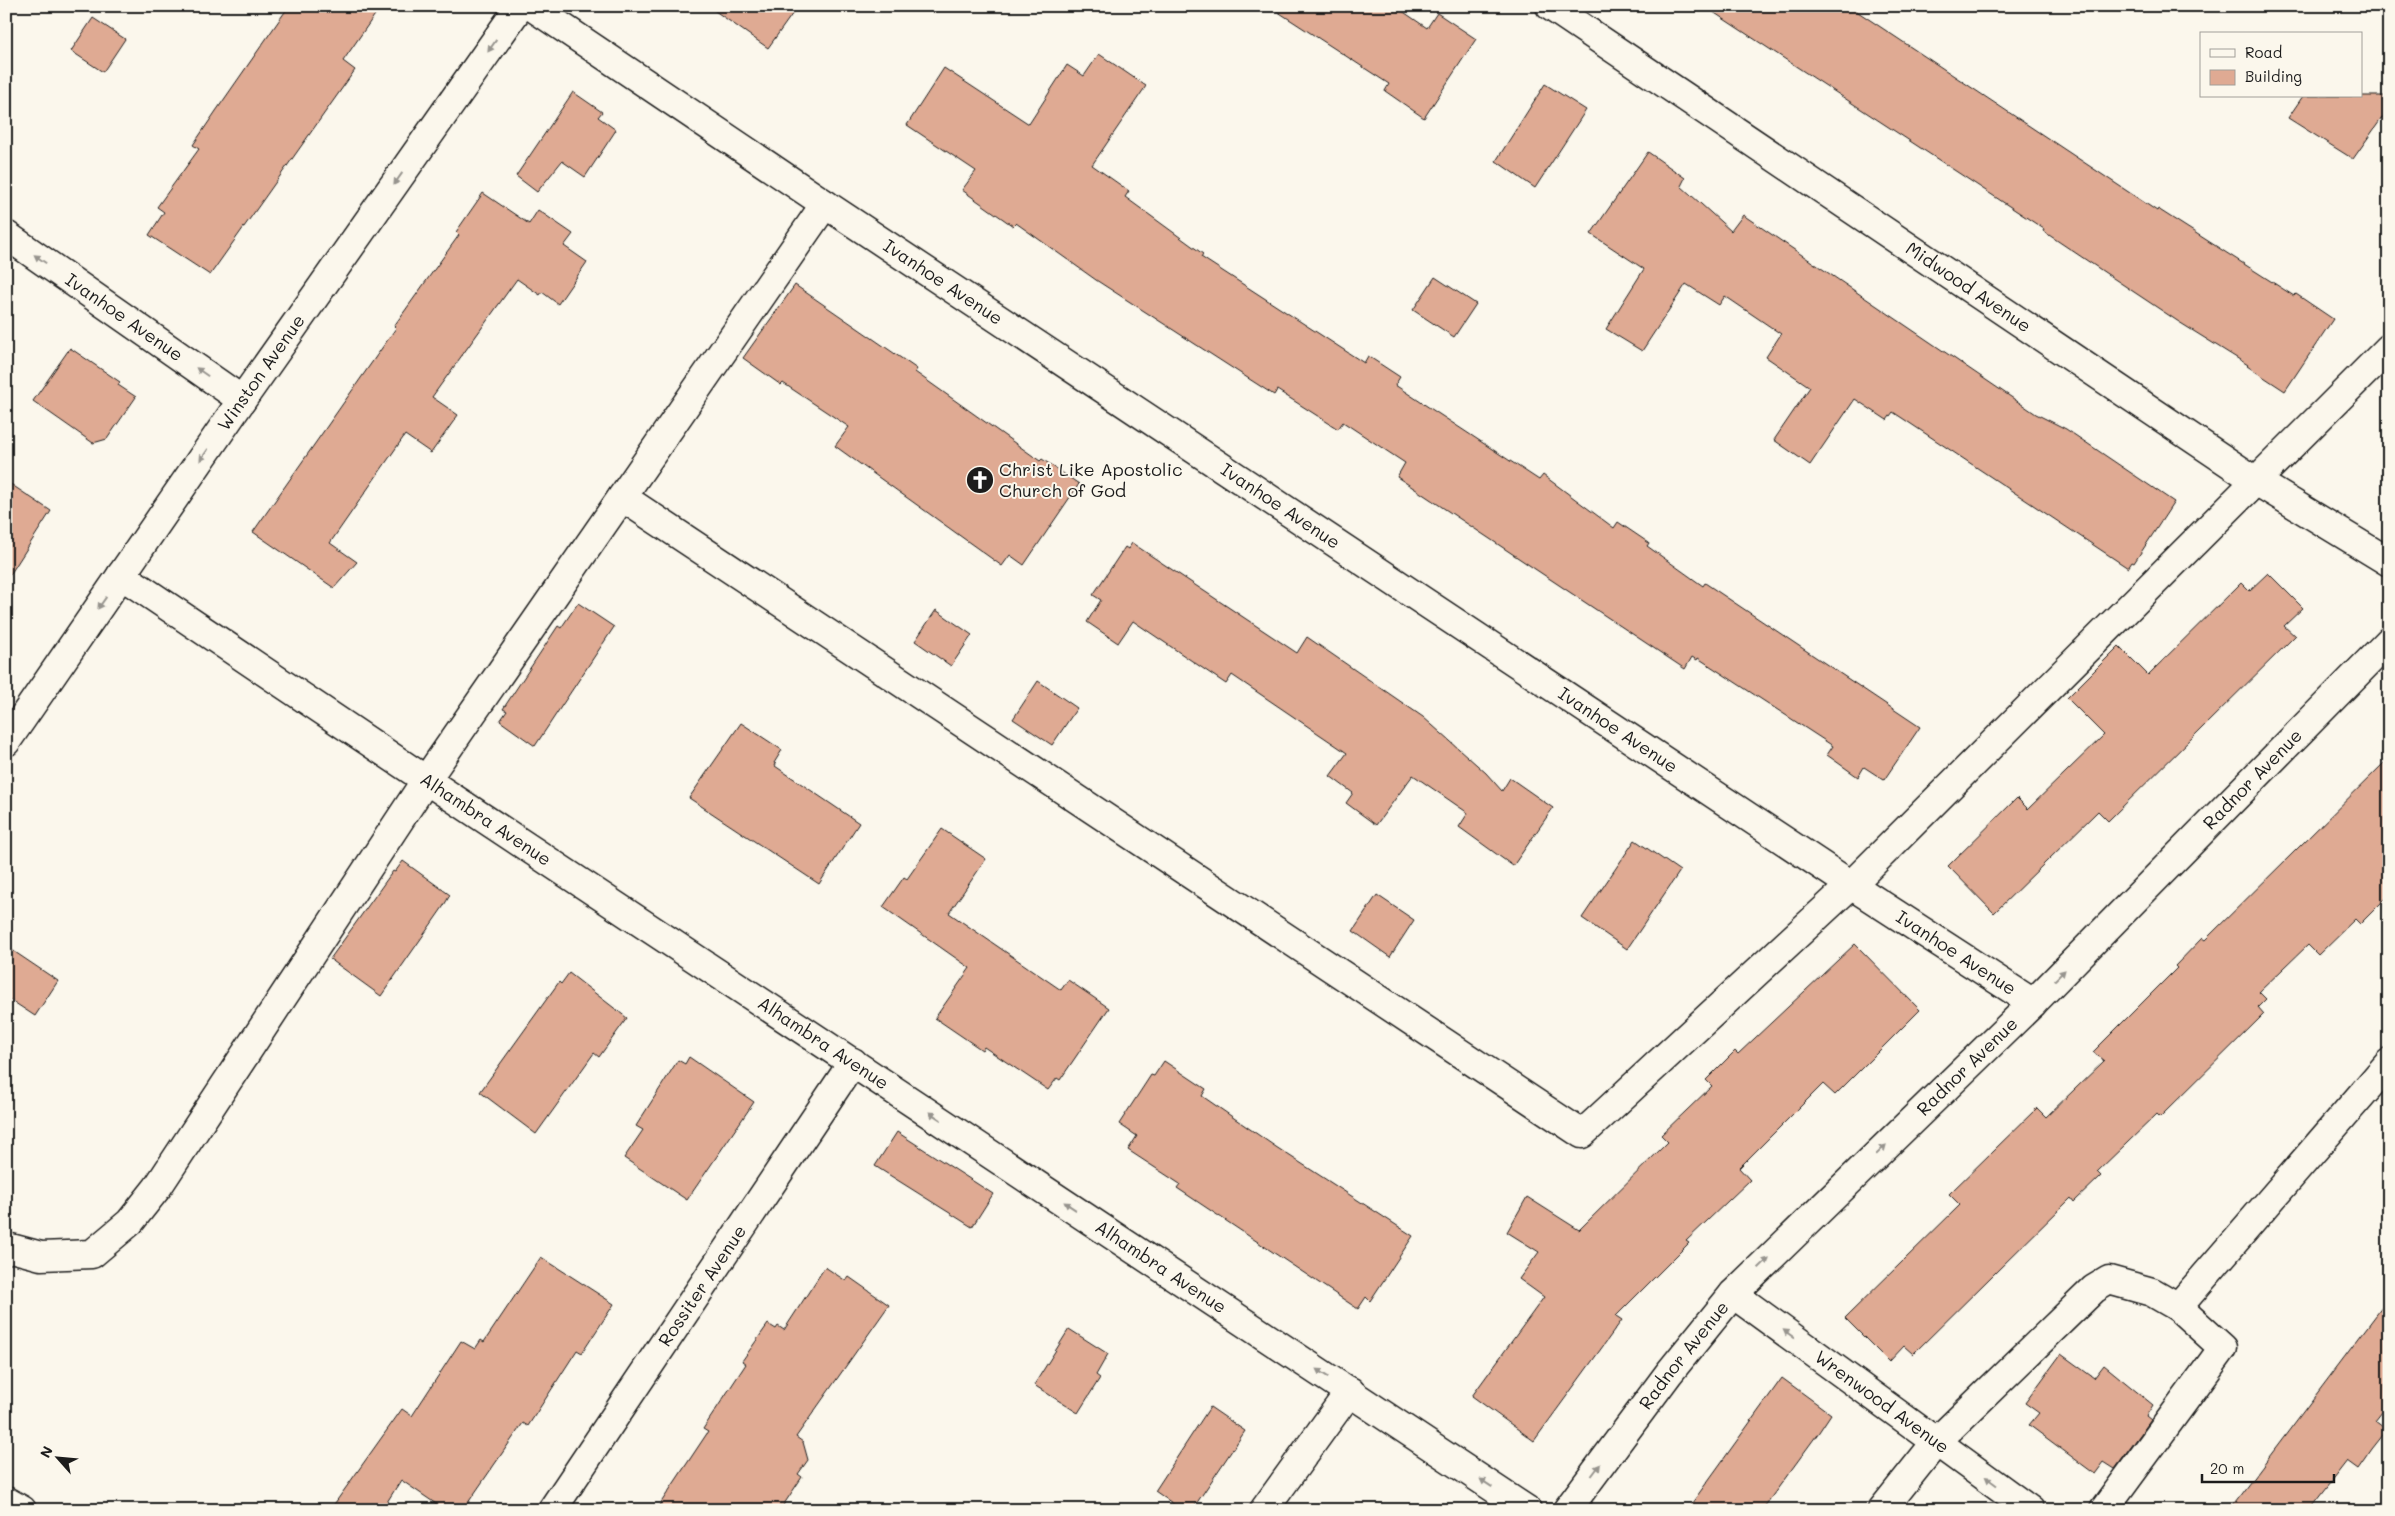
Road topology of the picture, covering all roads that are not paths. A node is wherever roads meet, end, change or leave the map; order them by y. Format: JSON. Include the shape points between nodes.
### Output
{"nodes":[{"id":1,"x":520,"y":6,"type":"edge"},
{"id":2,"x":531,"y":6,"type":"edge"},
{"id":3,"x":1555,"y":8,"type":"edge"},
{"id":4,"x":825,"y":204,"type":"junction"},
{"id":5,"x":6,"y":235,"type":"edge"},
{"id":6,"x":2389,"y":348,"type":"edge"},
{"id":7,"x":242,"y":400,"type":"junction"},
{"id":8,"x":2256,"y":481,"type":"junction"},
{"id":9,"x":622,"y":497,"type":"junction"},
{"id":10,"x":2389,"y":562,"type":"edge"},
{"id":11,"x":121,"y":575,"type":"junction"},
{"id":12,"x":2389,"y":642,"type":"edge"},
{"id":13,"x":6,"y":742,"type":"edge"},
{"id":14,"x":426,"y":780,"type":"junction"},
{"id":15,"x":1851,"y":885,"type":"junction"},
{"id":16,"x":2033,"y":1003,"type":"junction"},
{"id":17,"x":853,"y":1062,"type":"junction"},
{"id":18,"x":2389,"y":1063,"type":"edge"},
{"id":19,"x":6,"y":1250,"type":"edge"},
{"id":20,"x":1733,"y":1294,"type":"junction"},
{"id":21,"x":2178,"y":1307,"type":"junction"},
{"id":22,"x":1350,"y":1391,"type":"junction"},
{"id":23,"x":1937,"y":1441,"type":"junction"},
{"id":24,"x":6,"y":1501,"type":"edge"},
{"id":25,"x":22,"y":1510,"type":"edge"},
{"id":26,"x":552,"y":1510,"type":"edge"},
{"id":27,"x":1264,"y":1510,"type":"edge"},
{"id":28,"x":1527,"y":1510,"type":"edge"},
{"id":29,"x":1567,"y":1510,"type":"edge"},
{"id":30,"x":1882,"y":1510,"type":"edge"},
{"id":31,"x":2030,"y":1510,"type":"edge"},
{"id":32,"x":2104,"y":1510,"type":"edge"}],
"edges":[{"from":1,"to":7,"type":"street","name":"Winston Avenue","one_way":true},
{"from":2,"to":4,"type":"street","name":"Ivanhoe Avenue"},
{"from":3,"to":8,"type":"street","name":"Midwood Avenue"},
{"from":4,"to":9,"type":"street"},
{"from":4,"to":15,"type":"street","name":"Ivanhoe Avenue"},
{"from":7,"to":5,"type":"street","name":"Ivanhoe Avenue","one_way":true},
{"from":6,"to":8,"type":"street"},
{"from":7,"to":11,"type":"street","name":"Winston Avenue","one_way":true},
{"from":8,"to":10,"type":"street","name":"Midwood Avenue"},
{"from":8,"to":15,"type":"street"},
{"from":9,"to":14,"type":"street"},
{"from":9,"to":15,"type":"street","via":[[1582,1134]]},
{"from":11,"to":13,"type":"street","name":"Winston Avenue","one_way":true},
{"from":11,"to":14,"type":"street","name":"Alhambra Avenue"},
{"from":16,"to":12,"type":"street","name":"Radnor Avenue","one_way":true},
{"from":14,"to":17,"type":"street","name":"Alhambra Avenue"},
{"from":14,"to":19,"type":"street","via":[[221,1093],[130,1222],[92,1254],[41,1256],[12,1248]]},
{"from":15,"to":16,"type":"street","name":"Ivanhoe Avenue"},
{"from":20,"to":16,"type":"street","name":"Radnor Avenue","one_way":true},
{"from":22,"to":17,"type":"street","name":"Alhambra Avenue","one_way":true},
{"from":17,"to":26,"type":"street","name":"Rossiter Avenue"},
{"from":18,"to":21,"type":"street"},
{"from":23,"to":20,"type":"street","name":"Wrenwood Avenue","one_way":true},
{"from":29,"to":20,"type":"street","name":"Radnor Avenue","one_way":true,"via":[[1669,1373]]},
{"from":21,"to":23,"type":"street","via":[[2152,1292],[2109,1280],[2094,1289]]},
{"from":21,"to":32,"type":"street","via":[[2223,1348]]},
{"from":22,"to":27,"type":"street"},
{"from":28,"to":22,"type":"street","name":"Alhambra Avenue","one_way":true},
{"from":23,"to":30,"type":"street"},
{"from":31,"to":23,"type":"street","name":"Wrenwood Avenue","one_way":true},
{"from":24,"to":25,"type":"street"}]}
